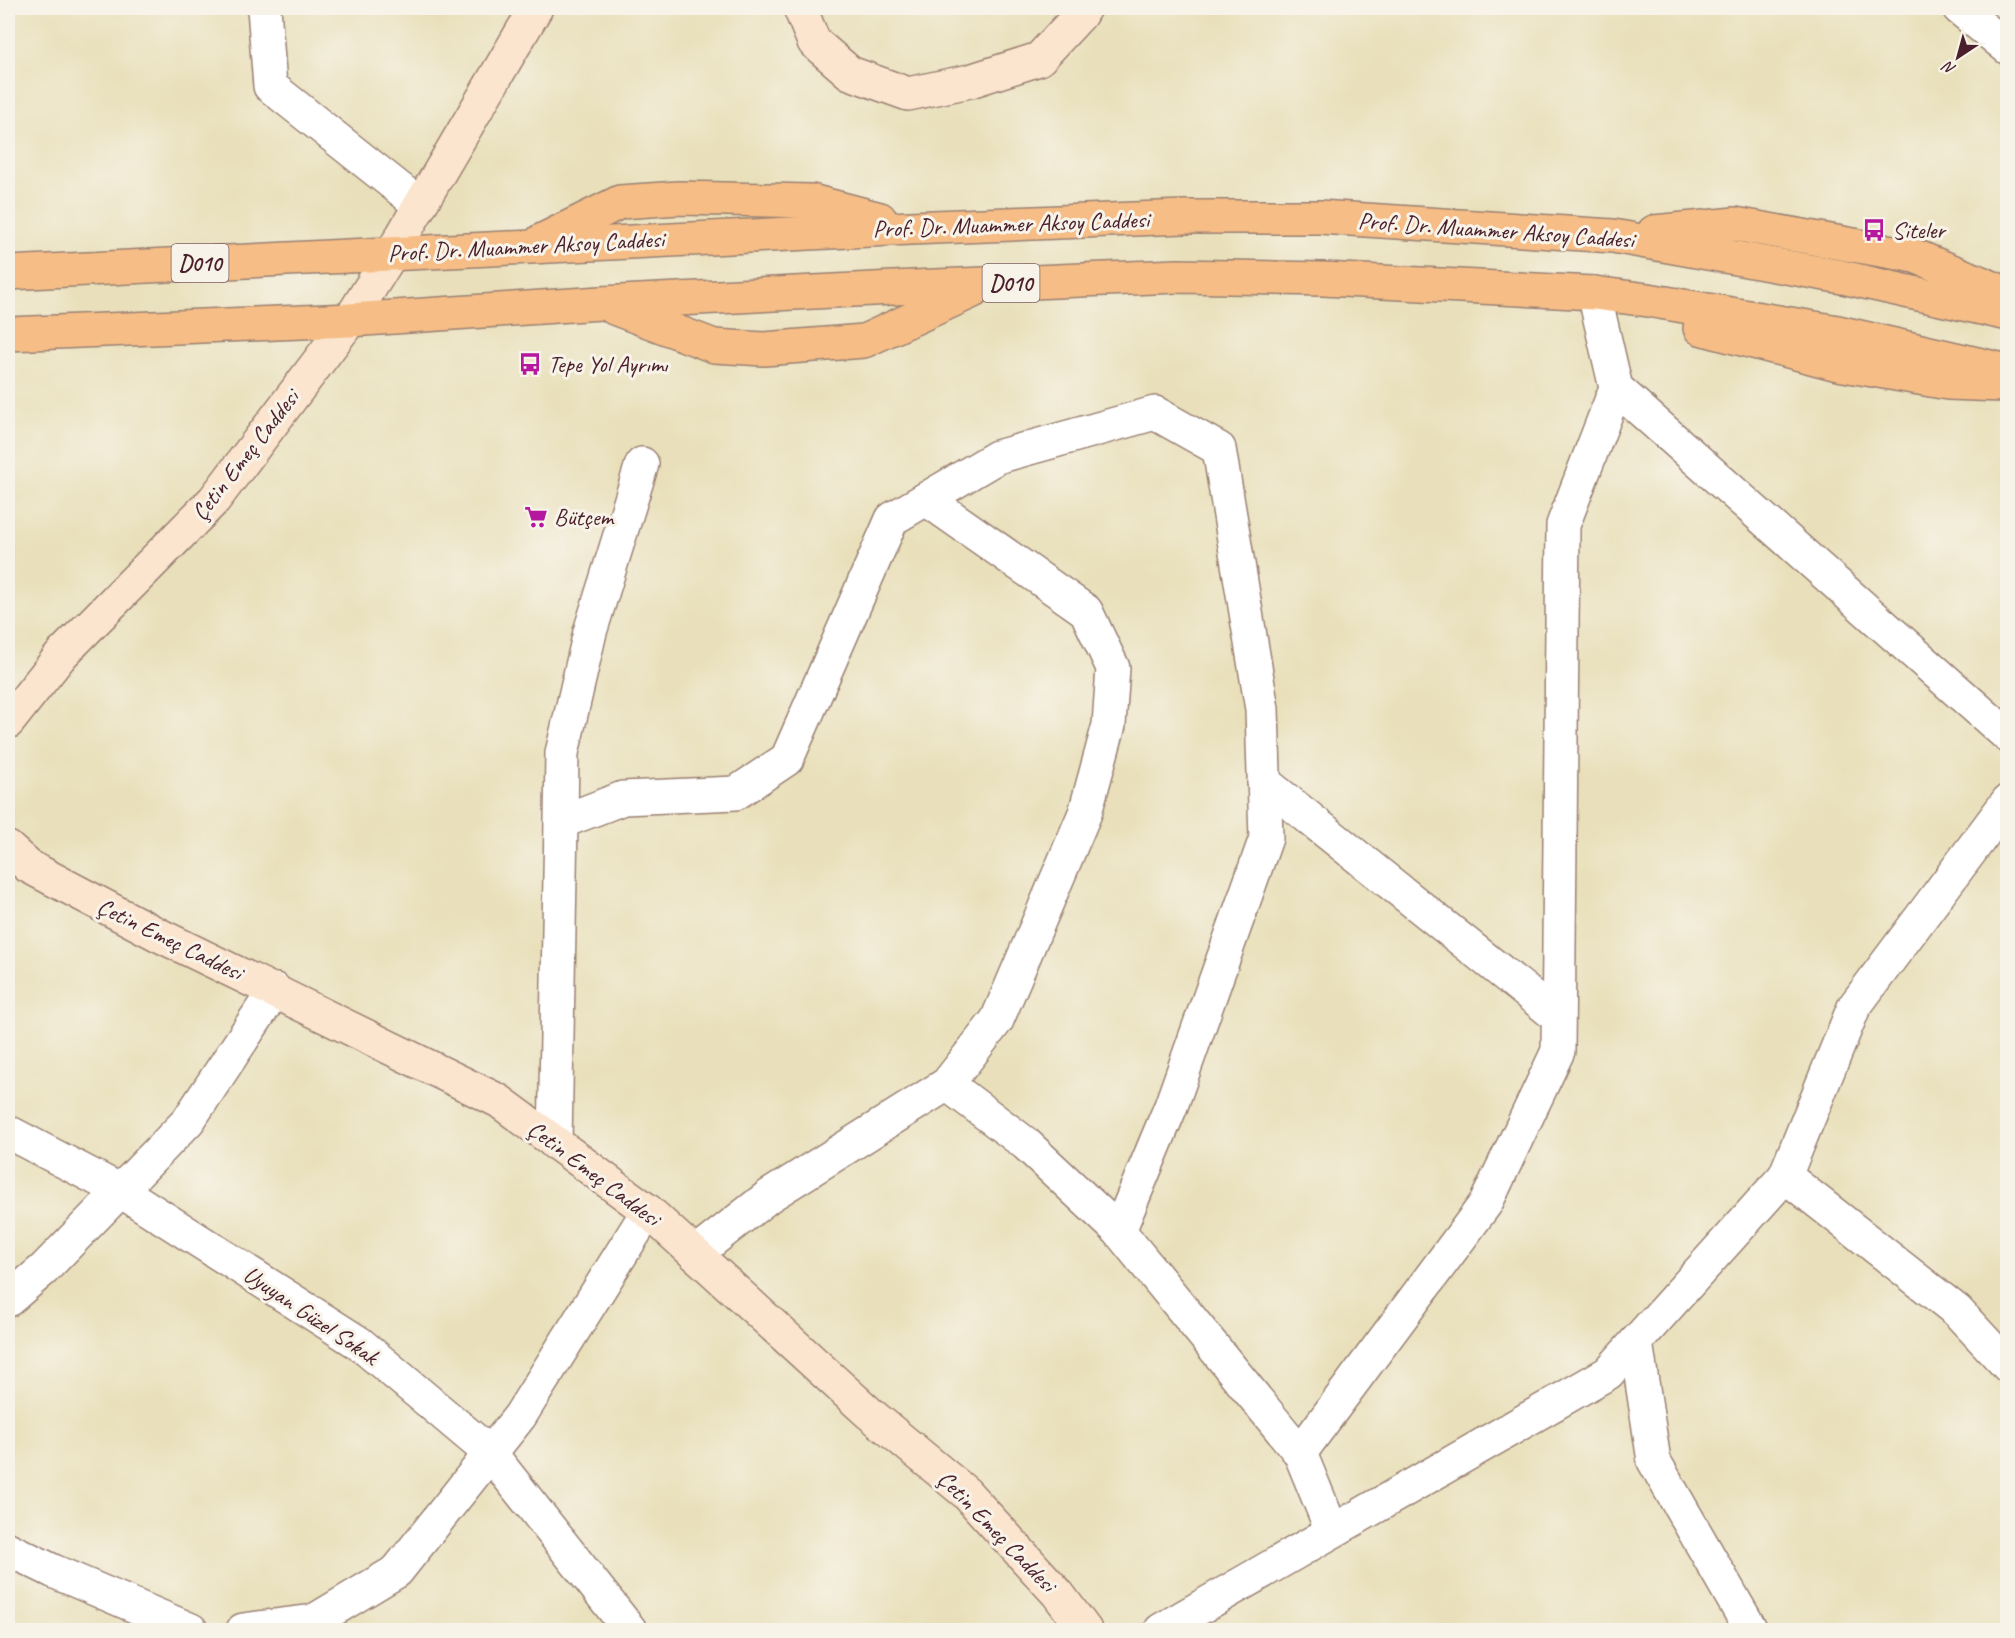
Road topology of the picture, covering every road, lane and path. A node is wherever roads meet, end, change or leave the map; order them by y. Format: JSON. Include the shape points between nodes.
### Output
{"nodes":[{"id":1,"x":264,"y":8,"type":"edge"},
{"id":2,"x":536,"y":8,"type":"edge"},
{"id":3,"x":800,"y":8,"type":"edge"},
{"id":4,"x":1084,"y":8,"type":"edge"},
{"id":5,"x":1963,"y":9,"type":"edge"},
{"id":6,"x":2007,"y":48,"type":"edge"},
{"id":7,"x":420,"y":205,"type":"junction"},
{"id":8,"x":1613,"y":236,"type":"junction"},
{"id":9,"x":392,"y":253,"type":"junction"},
{"id":10,"x":8,"y":273,"type":"edge"},
{"id":11,"x":988,"y":284,"type":"junction"},
{"id":12,"x":1594,"y":293,"type":"junction"},
{"id":13,"x":2007,"y":294,"type":"edge"},
{"id":14,"x":1648,"y":300,"type":"junction"},
{"id":15,"x":601,"y":303,"type":"junction"},
{"id":16,"x":2007,"y":314,"type":"edge"},
{"id":17,"x":350,"y":320,"type":"junction"},
{"id":18,"x":8,"y":334,"type":"edge"},
{"id":19,"x":2007,"y":371,"type":"edge"},
{"id":20,"x":2007,"y":386,"type":"edge"},
{"id":21,"x":1616,"y":388,"type":"junction"},
{"id":22,"x":642,"y":464,"type":"dead end"},
{"id":23,"x":926,"y":499,"type":"junction"},
{"id":24,"x":8,"y":722,"type":"edge"},
{"id":25,"x":2007,"y":736,"type":"edge"},
{"id":26,"x":1264,"y":782,"type":"junction"},
{"id":27,"x":2007,"y":801,"type":"edge"},
{"id":28,"x":561,"y":822,"type":"junction"},
{"id":29,"x":8,"y":848,"type":"edge"},
{"id":30,"x":274,"y":990,"type":"junction"},
{"id":31,"x":1558,"y":1017,"type":"junction"},
{"id":32,"x":947,"y":1084,"type":"junction"},
{"id":33,"x":8,"y":1132,"type":"edge"},
{"id":34,"x":555,"y":1143,"type":"junction"},
{"id":35,"x":1785,"y":1176,"type":"junction"},
{"id":36,"x":121,"y":1191,"type":"junction"},
{"id":37,"x":648,"y":1211,"type":"junction"},
{"id":38,"x":1119,"y":1232,"type":"junction"},
{"id":39,"x":695,"y":1254,"type":"junction"},
{"id":40,"x":8,"y":1300,"type":"edge"},
{"id":41,"x":1636,"y":1342,"type":"junction"},
{"id":42,"x":2007,"y":1366,"type":"edge"},
{"id":43,"x":490,"y":1453,"type":"junction"},
{"id":44,"x":1300,"y":1453,"type":"junction"},
{"id":45,"x":1332,"y":1531,"type":"junction"},
{"id":46,"x":8,"y":1549,"type":"edge"},
{"id":47,"x":191,"y":1630,"type":"edge"},
{"id":48,"x":243,"y":1630,"type":"edge"},
{"id":49,"x":630,"y":1630,"type":"edge"},
{"id":50,"x":1085,"y":1630,"type":"edge"},
{"id":51,"x":1161,"y":1630,"type":"edge"},
{"id":52,"x":1751,"y":1630,"type":"edge"}],
"edges":[{"from":1,"to":7,"type":"street","via":[[270,86]]},
{"from":2,"to":7,"type":"street","name":"Çetin Emeç Caddesi"},
{"from":3,"to":4,"type":"street","via":[[814,42],[849,73],[908,93],[970,81],[1040,59]]},
{"from":5,"to":6,"type":"street"},
{"from":7,"to":9,"type":"street","name":"Çetin Emeç Caddesi"},
{"from":8,"to":9,"type":"highway","name":"Prof. Dr. Muammer Aksoy Caddesi","number":"D010","via":[[1320,217],[1184,217]]},
{"from":8,"to":13,"type":"highway","via":[[1735,224],[1915,256]]},
{"from":8,"to":16,"type":"highway","name":"Prof. Dr. Muammer Aksoy Caddesi","number":"D010","via":[[1842,278]]},
{"from":9,"to":10,"type":"highway","name":"Prof. Dr. Muammer Aksoy Caddesi","number":"D010"},
{"from":9,"to":17,"type":"street","name":"Çetin Emeç Caddesi"},
{"from":11,"to":12,"type":"highway","number":"D010","via":[[1178,276]]},
{"from":11,"to":15,"type":"highway","number":"D010"},
{"from":11,"to":15,"type":"highway","via":[[864,341],[764,349],[714,346]]},
{"from":12,"to":14,"type":"highway","number":"D010"},
{"from":12,"to":21,"type":"street"},
{"from":14,"to":19,"type":"highway","number":"D010","via":[[1838,332]]},
{"from":14,"to":20,"type":"highway","via":[[1696,327],[1838,364],[1948,383]]},
{"from":15,"to":17,"type":"highway","number":"D010"},
{"from":17,"to":18,"type":"highway","number":"D010"},
{"from":17,"to":24,"type":"street","name":"Çetin Emeç Caddesi","via":[[214,500],[62,654]]},
{"from":21,"to":25,"type":"street"},
{"from":21,"to":31,"type":"street","via":[[1563,525]]},
{"from":22,"to":28,"type":"street","via":[[591,632],[562,753]]},
{"from":23,"to":26,"type":"street","via":[[997,456],[1155,413],[1219,449],[1262,709]]},
{"from":23,"to":28,"type":"street","via":[[892,519],[787,759],[736,793],[623,798]]},
{"from":23,"to":32,"type":"street","via":[[1086,611],[1113,668],[1109,724],[1085,813],[997,1020]]},
{"from":26,"to":31,"type":"street"},
{"from":26,"to":38,"type":"street","via":[[1266,838],[1171,1106]]},
{"from":27,"to":35,"type":"street","via":[[1854,1007]]},
{"from":28,"to":34,"type":"street"},
{"from":29,"to":30,"type":"street","name":"Çetin Emeç Caddesi","via":[[28,866]]},
{"from":30,"to":34,"type":"street","name":"Çetin Emeç Caddesi","via":[[499,1101]]},
{"from":30,"to":36,"type":"street","via":[[188,1121]]},
{"from":31,"to":44,"type":"street","via":[[1558,1052],[1486,1203]]},
{"from":32,"to":38,"type":"street","via":[[1026,1144]]},
{"from":32,"to":39,"type":"street","via":[[769,1196]]},
{"from":33,"to":36,"type":"street","name":"Uyuyan Güzel Sokak"},
{"from":34,"to":37,"type":"street","name":"Çetin Emeç Caddesi"},
{"from":35,"to":41,"type":"street"},
{"from":35,"to":42,"type":"street","via":[[1957,1311]]},
{"from":36,"to":40,"type":"street"},
{"from":36,"to":43,"type":"street","name":"Uyuyan Güzel Sokak","via":[[359,1343]]},
{"from":37,"to":39,"type":"street","name":"Çetin Emeç Caddesi"},
{"from":37,"to":43,"type":"street","via":[[520,1416]]},
{"from":38,"to":44,"type":"street"},
{"from":39,"to":50,"type":"street","name":"Çetin Emeç Caddesi","via":[[868,1412],[966,1493],[1058,1594]]},
{"from":41,"to":45,"type":"street","via":[[1608,1373]]},
{"from":41,"to":52,"type":"street","via":[[1654,1461]]},
{"from":43,"to":48,"type":"street","via":[[397,1571],[314,1621]]},
{"from":43,"to":49,"type":"street","name":"Uyuyan Güzel Sokak"},
{"from":44,"to":45,"type":"street"},
{"from":45,"to":51,"type":"street"},
{"from":46,"to":47,"type":"street"}]}
